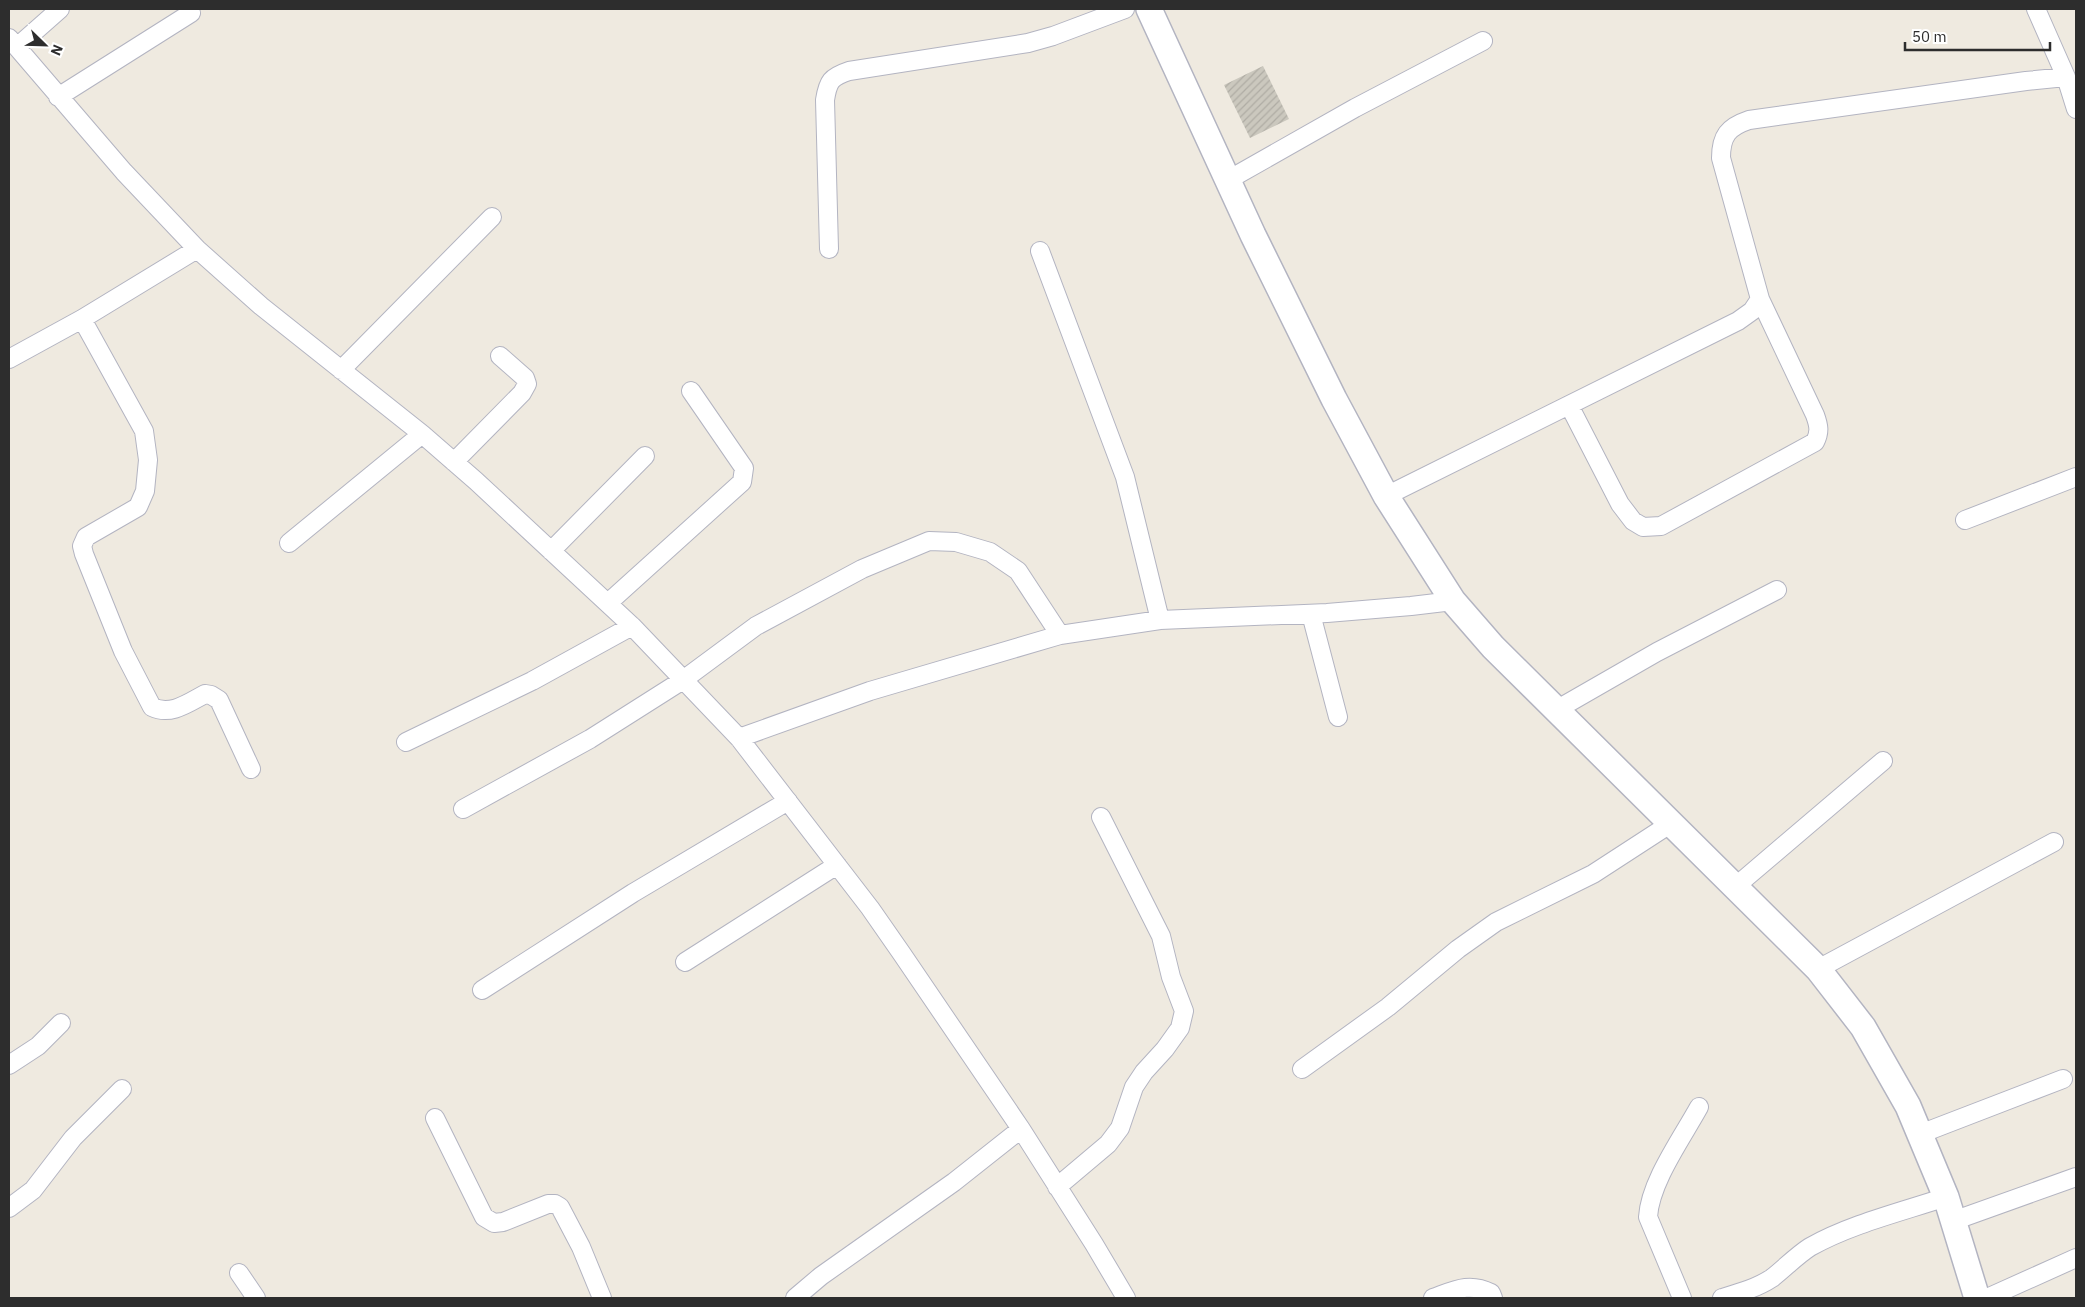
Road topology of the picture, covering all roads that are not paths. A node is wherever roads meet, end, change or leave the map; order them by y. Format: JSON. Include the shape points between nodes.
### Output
{"nodes":[{"id":1,"x":60,"y":9,"type":"edge"},
{"id":2,"x":1125,"y":9,"type":"edge"},
{"id":3,"x":1149,"y":9,"type":"edge"},
{"id":4,"x":2036,"y":9,"type":"edge"},
{"id":5,"x":191,"y":14,"type":"dead end"},
{"id":6,"x":1482,"y":41,"type":"dead end"},
{"id":7,"x":13,"y":43,"type":"edge"},
{"id":8,"x":2066,"y":77,"type":"junction"},
{"id":9,"x":58,"y":97,"type":"junction"},
{"id":10,"x":2076,"y":109,"type":"edge"},
{"id":11,"x":1228,"y":180,"type":"junction"},
{"id":12,"x":492,"y":217,"type":"dead end"},
{"id":13,"x":197,"y":249,"type":"junction"},
{"id":14,"x":829,"y":249,"type":"dead end"},
{"id":15,"x":1040,"y":251,"type":"dead end"},
{"id":16,"x":1760,"y":299,"type":"junction"},
{"id":17,"x":82,"y":320,"type":"junction"},
{"id":18,"x":500,"y":356,"type":"dead end"},
{"id":19,"x":9,"y":359,"type":"edge"},
{"id":20,"x":341,"y":370,"type":"junction"},
{"id":21,"x":691,"y":391,"type":"dead end"},
{"id":22,"x":1569,"y":405,"type":"junction"},
{"id":23,"x":422,"y":434,"type":"junction"},
{"id":24,"x":645,"y":456,"type":"dead end"},
{"id":25,"x":454,"y":462,"type":"junction"},
{"id":26,"x":2076,"y":477,"type":"edge"},
{"id":27,"x":1386,"y":496,"type":"junction"},
{"id":28,"x":1965,"y":520,"type":"dead end"},
{"id":29,"x":288,"y":543,"type":"dead end"},
{"id":30,"x":552,"y":552,"type":"junction"},
{"id":31,"x":1776,"y":590,"type":"dead end"},
{"id":32,"x":1453,"y":601,"type":"junction"},
{"id":33,"x":608,"y":604,"type":"junction"},
{"id":34,"x":1311,"y":614,"type":"junction"},
{"id":35,"x":1160,"y":620,"type":"junction"},
{"id":36,"x":632,"y":626,"type":"junction"},
{"id":37,"x":1060,"y":635,"type":"junction"},
{"id":38,"x":683,"y":680,"type":"junction"},
{"id":39,"x":1556,"y":710,"type":"junction"},
{"id":40,"x":1338,"y":717,"type":"dead end"},
{"id":41,"x":739,"y":738,"type":"junction"},
{"id":42,"x":406,"y":742,"type":"dead end"},
{"id":43,"x":1882,"y":761,"type":"dead end"},
{"id":44,"x":251,"y":769,"type":"dead end"},
{"id":45,"x":788,"y":801,"type":"junction"},
{"id":46,"x":463,"y":809,"type":"dead end"},
{"id":47,"x":1101,"y":818,"type":"dead end"},
{"id":48,"x":1670,"y":824,"type":"junction"},
{"id":49,"x":2054,"y":842,"type":"dead end"},
{"id":50,"x":837,"y":865,"type":"junction"},
{"id":51,"x":1736,"y":887,"type":"junction"},
{"id":52,"x":685,"y":962,"type":"dead end"},
{"id":53,"x":1818,"y":969,"type":"junction"},
{"id":54,"x":482,"y":990,"type":"dead end"},
{"id":55,"x":61,"y":1023,"type":"dead end"},
{"id":56,"x":9,"y":1065,"type":"edge"},
{"id":57,"x":1302,"y":1069,"type":"dead end"},
{"id":58,"x":2063,"y":1079,"type":"dead end"},
{"id":59,"x":122,"y":1089,"type":"dead end"},
{"id":60,"x":1699,"y":1107,"type":"dead end"},
{"id":61,"x":435,"y":1118,"type":"dead end"},
{"id":62,"x":1020,"y":1129,"type":"junction"},
{"id":63,"x":1920,"y":1134,"type":"junction"},
{"id":64,"x":2076,"y":1177,"type":"edge"},
{"id":65,"x":1057,"y":1187,"type":"junction"},
{"id":66,"x":1946,"y":1197,"type":"junction"},
{"id":67,"x":9,"y":1208,"type":"edge"},
{"id":68,"x":1953,"y":1221,"type":"junction"},
{"id":69,"x":2076,"y":1258,"type":"edge"},
{"id":70,"x":239,"y":1273,"type":"dead end"},
{"id":71,"x":256,"y":1298,"type":"edge"},
{"id":72,"x":602,"y":1298,"type":"edge"},
{"id":73,"x":795,"y":1298,"type":"edge"},
{"id":74,"x":1126,"y":1298,"type":"edge"},
{"id":75,"x":1433,"y":1298,"type":"edge"},
{"id":76,"x":1492,"y":1298,"type":"edge"},
{"id":77,"x":1682,"y":1298,"type":"edge"},
{"id":78,"x":1722,"y":1298,"type":"edge"},
{"id":79,"x":1977,"y":1298,"type":"edge"},
{"id":80,"x":1987,"y":1298,"type":"edge"}],
"edges":[{"from":1,"to":7,"type":"street"},
{"from":2,"to":14,"type":"street","via":[[1028,43],[837,75],[827,88],[825,100]]},
{"from":3,"to":11,"type":"main road"},
{"from":4,"to":8,"type":"street"},
{"from":5,"to":9,"type":"street"},
{"from":6,"to":11,"type":"street"},
{"from":7,"to":9,"type":"street"},
{"from":8,"to":10,"type":"street"},
{"from":8,"to":16,"type":"street","via":[[1735,124],[1726,133],[1721,158]]},
{"from":9,"to":13,"type":"street"},
{"from":11,"to":27,"type":"main road","via":[[1334,399]]},
{"from":12,"to":20,"type":"street"},
{"from":13,"to":17,"type":"street"},
{"from":13,"to":20,"type":"street"},
{"from":15,"to":35,"type":"street","via":[[1125,477]]},
{"from":16,"to":22,"type":"street","via":[[1752,311],[1738,321]]},
{"from":16,"to":22,"type":"street","via":[[1815,415],[1819,426],[1815,442],[1661,526],[1643,527],[1633,521],[1620,504]]},
{"from":17,"to":19,"type":"street"},
{"from":17,"to":44,"type":"street","via":[[144,431],[148,460],[145,491],[138,507],[86,538],[82,546],[84,554],[123,651],[152,707],[161,711],[173,710],[205,694],[219,700]]},
{"from":18,"to":25,"type":"street","via":[[526,378],[527,384],[522,394]]},
{"from":20,"to":23,"type":"street"},
{"from":21,"to":33,"type":"street","via":[[744,468],[742,482]]},
{"from":22,"to":27,"type":"street"},
{"from":23,"to":25,"type":"street"},
{"from":23,"to":29,"type":"street"},
{"from":24,"to":30,"type":"street"},
{"from":25,"to":30,"type":"street"},
{"from":26,"to":28,"type":"street"},
{"from":27,"to":32,"type":"main road"},
{"from":30,"to":33,"type":"street"},
{"from":31,"to":39,"type":"street","via":[[1657,652]]},
{"from":32,"to":34,"type":"street"},
{"from":32,"to":39,"type":"main road","via":[[1493,647]]},
{"from":33,"to":36,"type":"street"},
{"from":34,"to":35,"type":"street"},
{"from":34,"to":40,"type":"street"},
{"from":35,"to":37,"type":"street"},
{"from":36,"to":38,"type":"street"},
{"from":36,"to":42,"type":"street","via":[[532,681]]},
{"from":37,"to":38,"type":"street","via":[[1018,571],[990,552],[956,542],[929,541],[862,569],[756,626]]},
{"from":37,"to":41,"type":"street","via":[[870,691]]},
{"from":38,"to":41,"type":"street"},
{"from":38,"to":46,"type":"street","via":[[590,739]]},
{"from":39,"to":48,"type":"main road"},
{"from":41,"to":45,"type":"street"},
{"from":43,"to":51,"type":"street"},
{"from":45,"to":50,"type":"street"},
{"from":45,"to":54,"type":"street","via":[[633,892]]},
{"from":47,"to":65,"type":"street","via":[[1161,936],[1184,1011],[1180,1028],[1134,1087],[1120,1128],[1108,1144]]},
{"from":48,"to":51,"type":"main road"},
{"from":48,"to":57,"type":"street","via":[[1593,874],[1496,922],[1388,1007]]},
{"from":49,"to":53,"type":"street"},
{"from":50,"to":52,"type":"street"},
{"from":50,"to":62,"type":"street","via":[[902,954]]},
{"from":51,"to":53,"type":"main road"},
{"from":53,"to":63,"type":"main road","via":[[1863,1027],[1908,1106]]},
{"from":55,"to":56,"type":"street","via":[[38,1046]]},
{"from":58,"to":63,"type":"street"},
{"from":59,"to":67,"type":"street","via":[[73,1138],[33,1190]]},
{"from":60,"to":77,"type":"street","via":[[1649,1204],[1648,1216]]},
{"from":61,"to":72,"type":"street","via":[[484,1217],[494,1223],[503,1222],[548,1204],[560,1207]]},
{"from":62,"to":65,"type":"street"},
{"from":62,"to":73,"type":"street","via":[[954,1182]]},
{"from":63,"to":66,"type":"main road"},
{"from":64,"to":68,"type":"street"},
{"from":65,"to":74,"type":"street"},
{"from":66,"to":68,"type":"main road"},
{"from":66,"to":78,"type":"street","via":[[1829,1238],[1795,1257],[1758,1286]]},
{"from":68,"to":79,"type":"main road"},
{"from":69,"to":80,"type":"street"},
{"from":70,"to":71,"type":"street"},
{"from":75,"to":76,"type":"street","via":[[1464,1287],[1478,1286],[1491,1292]]}]}
